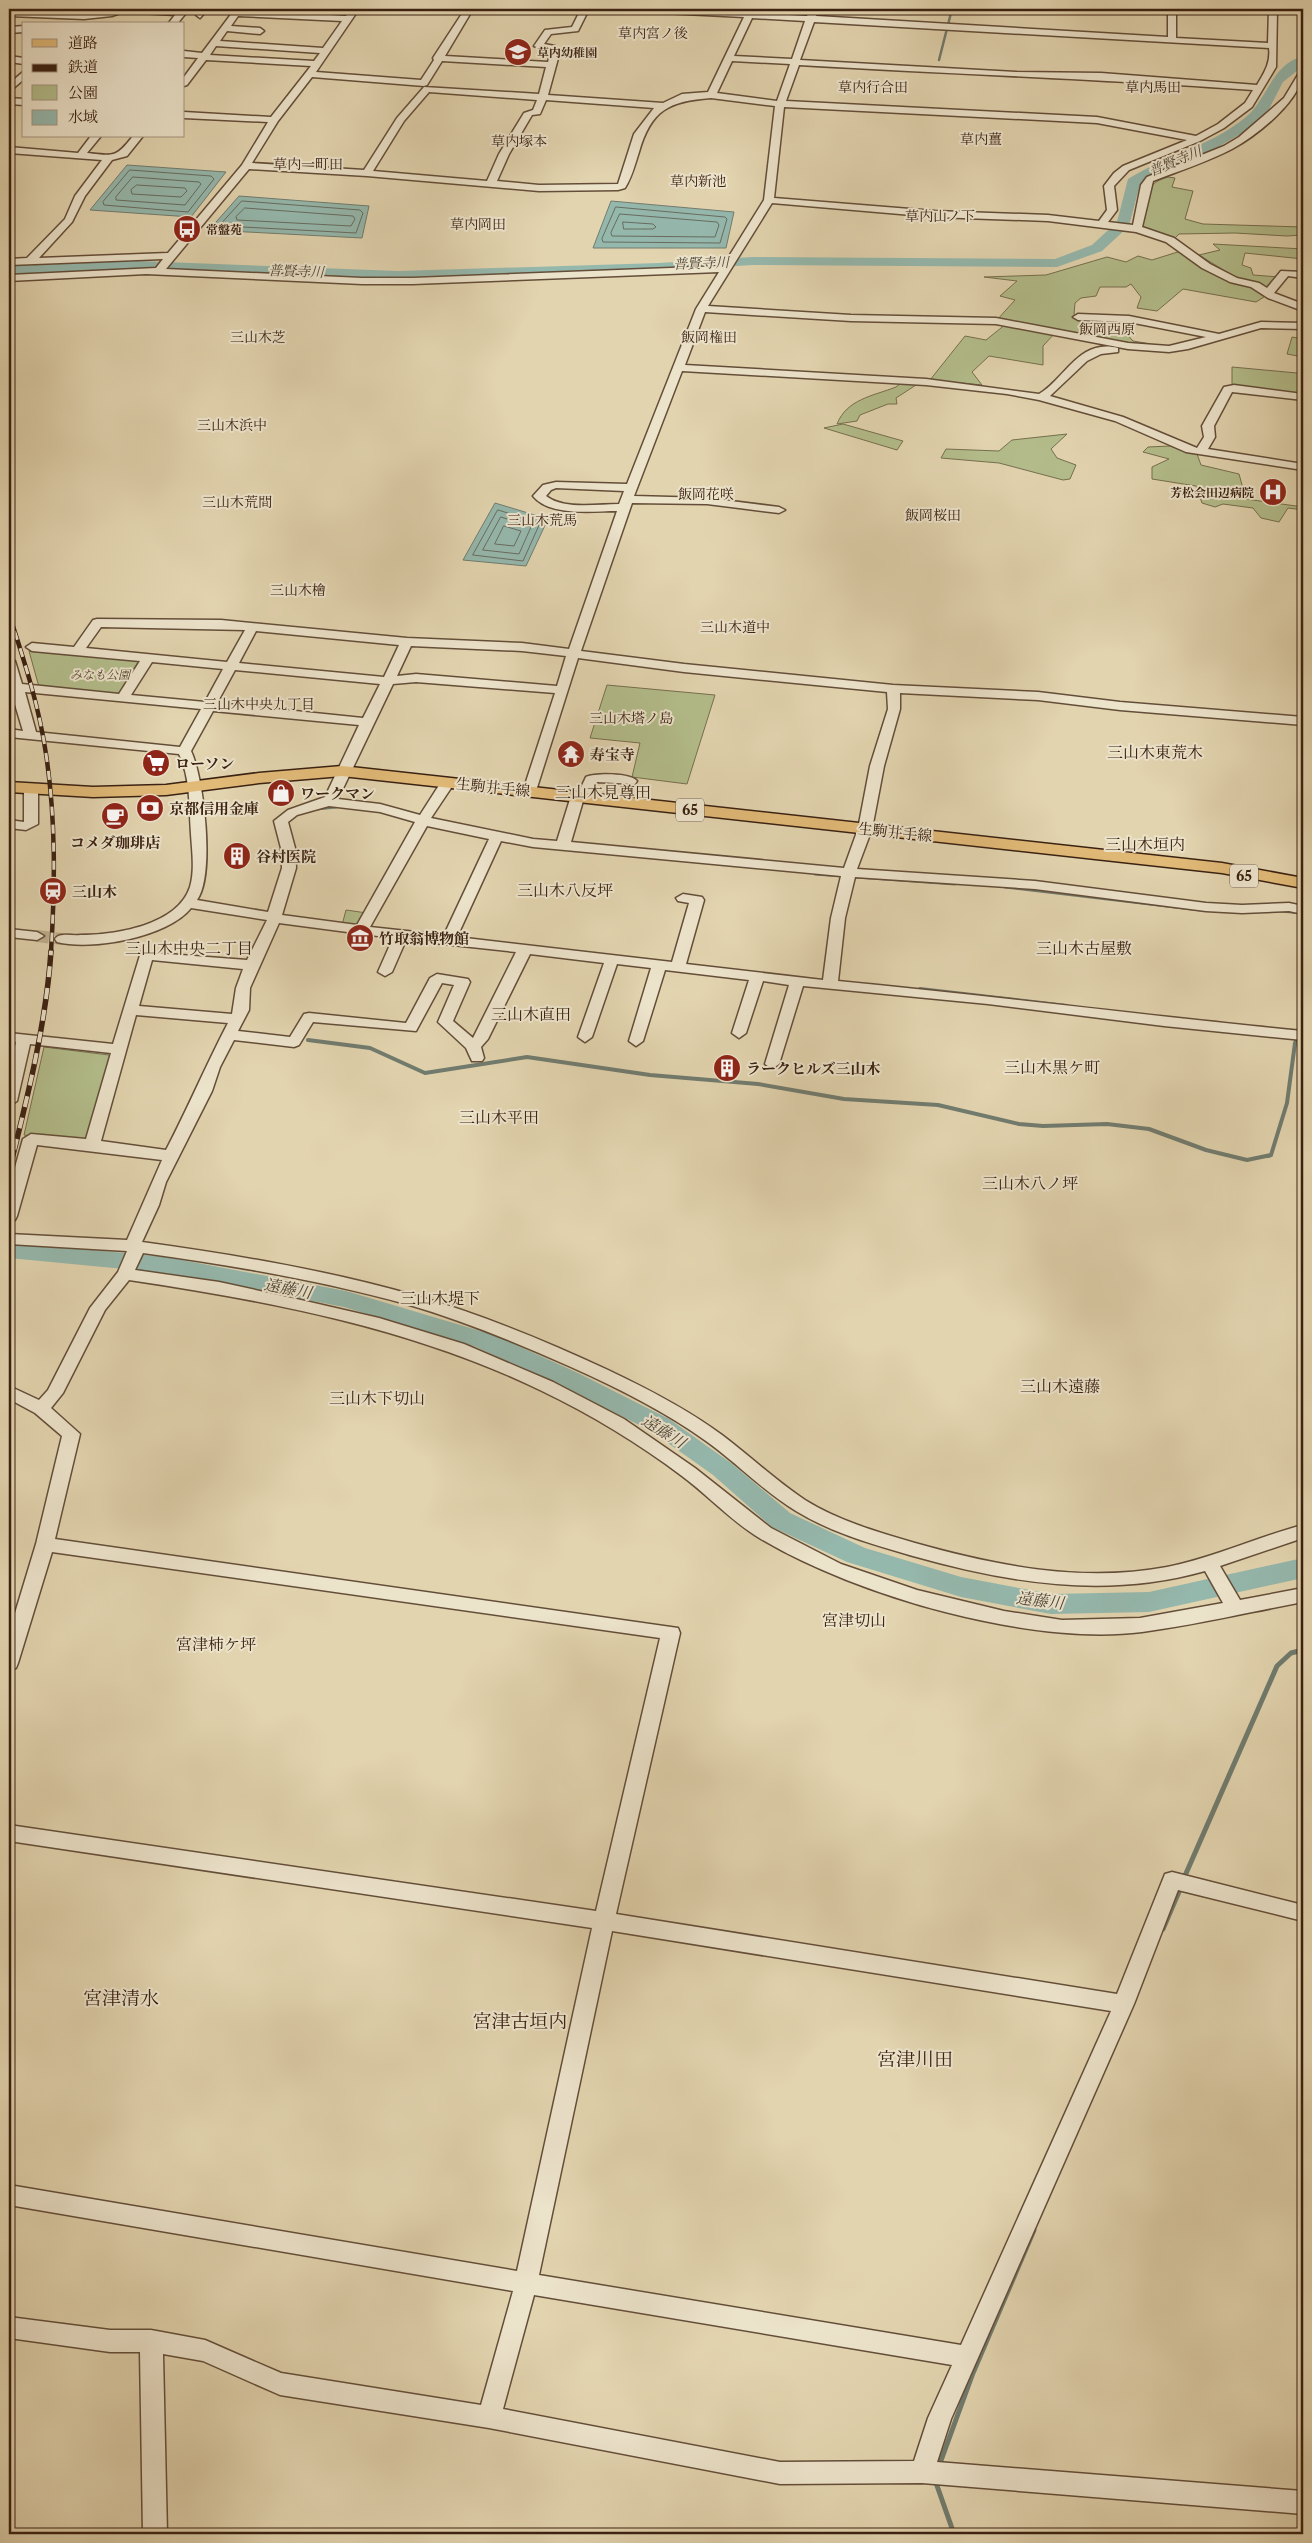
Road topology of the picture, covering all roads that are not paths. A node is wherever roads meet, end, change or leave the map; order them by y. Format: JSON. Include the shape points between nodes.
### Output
{"nodes":[{"id":1,"x":13,"y":9,"type":"edge"},
{"id":2,"x":122,"y":9,"type":"edge"},
{"id":3,"x":355,"y":9,"type":"edge"},
{"id":4,"x":469,"y":9,"type":"edge"},
{"id":5,"x":585,"y":9,"type":"edge"},
{"id":6,"x":644,"y":9,"type":"edge"},
{"id":7,"x":814,"y":9,"type":"edge"},
{"id":8,"x":1172,"y":9,"type":"edge"},
{"id":9,"x":1273,"y":9,"type":"edge"},
{"id":10,"x":237,"y":11,"type":"edge"},
{"id":11,"x":751,"y":12,"type":"edge"},
{"id":12,"x":9,"y":13,"type":"edge"},
{"id":13,"x":298,"y":17,"type":"junction"},
{"id":14,"x":347,"y":19,"type":"junction"},
{"id":15,"x":810,"y":20,"type":"junction"},
{"id":16,"x":76,"y":21,"type":"edge"},
{"id":17,"x":174,"y":22,"type":"edge"},
{"id":18,"x":225,"y":28,"type":"junction"},
{"id":19,"x":291,"y":28,"type":"dead end"},
{"id":20,"x":22,"y":29,"type":"edge"},
{"id":21,"x":9,"y":30,"type":"edge"},
{"id":22,"x":260,"y":31,"type":"dead end"},
{"id":23,"x":1172,"y":40,"type":"junction"},
{"id":24,"x":216,"y":41,"type":"junction"},
{"id":25,"x":1274,"y":46,"type":"junction"},
{"id":26,"x":327,"y":48,"type":"junction"},
{"id":27,"x":185,"y":54,"type":"edge"},
{"id":28,"x":203,"y":57,"type":"junction"},
{"id":29,"x":437,"y":58,"type":"junction"},
{"id":30,"x":729,"y":58,"type":"junction"},
{"id":31,"x":9,"y":59,"type":"edge"},
{"id":32,"x":22,"y":61,"type":"edge"},
{"id":33,"x":795,"y":62,"type":"junction"},
{"id":34,"x":317,"y":64,"type":"junction"},
{"id":35,"x":550,"y":65,"type":"junction"},
{"id":36,"x":1303,"y":73,"type":"edge"},
{"id":37,"x":187,"y":74,"type":"edge"},
{"id":38,"x":310,"y":74,"type":"junction"},
{"id":39,"x":19,"y":78,"type":"edge"},
{"id":40,"x":425,"y":86,"type":"junction"},
{"id":41,"x":1261,"y":88,"type":"junction"},
{"id":42,"x":9,"y":89,"type":"edge"},
{"id":43,"x":711,"y":95,"type":"junction"},
{"id":44,"x":544,"y":98,"type":"junction"},
{"id":45,"x":9,"y":101,"type":"edge"},
{"id":46,"x":22,"y":102,"type":"edge"},
{"id":47,"x":780,"y":104,"type":"junction"},
{"id":48,"x":663,"y":106,"type":"junction"},
{"id":49,"x":185,"y":115,"type":"edge"},
{"id":50,"x":274,"y":120,"type":"junction"},
{"id":51,"x":94,"y":138,"type":"edge"},
{"id":52,"x":136,"y":138,"type":"edge"},
{"id":53,"x":1197,"y":139,"type":"junction"},
{"id":54,"x":9,"y":150,"type":"edge"},
{"id":55,"x":80,"y":156,"type":"junction"},
{"id":56,"x":109,"y":158,"type":"junction"},
{"id":57,"x":246,"y":166,"type":"junction"},
{"id":58,"x":367,"y":173,"type":"junction"},
{"id":59,"x":491,"y":183,"type":"junction"},
{"id":60,"x":769,"y":200,"type":"junction"},
{"id":61,"x":1104,"y":224,"type":"junction"},
{"id":62,"x":1134,"y":229,"type":"junction"},
{"id":63,"x":736,"y":254,"type":"joint"},
{"id":64,"x":168,"y":258,"type":"junction"},
{"id":65,"x":30,"y":261,"type":"junction"},
{"id":66,"x":9,"y":262,"type":"edge"},
{"id":67,"x":728,"y":268,"type":"junction"},
{"id":68,"x":159,"y":271,"type":"junction"},
{"id":69,"x":1303,"y":275,"type":"edge"},
{"id":70,"x":9,"y":278,"type":"edge"},
{"id":71,"x":1269,"y":293,"type":"junction"},
{"id":72,"x":1303,"y":308,"type":"edge"},
{"id":73,"x":701,"y":309,"type":"junction"},
{"id":74,"x":1078,"y":317,"type":"dead end"},
{"id":75,"x":1303,"y":326,"type":"edge"},
{"id":76,"x":1218,"y":336,"type":"junction"},
{"id":77,"x":1156,"y":348,"type":"junction"},
{"id":78,"x":678,"y":368,"type":"junction"},
{"id":79,"x":1040,"y":397,"type":"junction"},
{"id":80,"x":1303,"y":397,"type":"edge"},
{"id":81,"x":1199,"y":452,"type":"junction"},
{"id":82,"x":1303,"y":466,"type":"edge"},
{"id":83,"x":627,"y":498,"type":"junction"},
{"id":84,"x":779,"y":510,"type":"dead end"},
{"id":85,"x":252,"y":628,"type":"junction"},
{"id":86,"x":407,"y":642,"type":"junction"},
{"id":87,"x":32,"y":647,"type":"dead end"},
{"id":88,"x":78,"y":652,"type":"junction"},
{"id":89,"x":573,"y":655,"type":"junction"},
{"id":90,"x":148,"y":658,"type":"junction"},
{"id":91,"x":9,"y":661,"type":"edge"},
{"id":92,"x":232,"y":665,"type":"junction"},
{"id":93,"x":390,"y":681,"type":"junction"},
{"id":94,"x":13,"y":688,"type":"edge"},
{"id":95,"x":893,"y":689,"type":"junction"},
{"id":96,"x":562,"y":690,"type":"junction"},
{"id":97,"x":123,"y":698,"type":"junction"},
{"id":98,"x":209,"y":707,"type":"junction"},
{"id":99,"x":1303,"y":721,"type":"edge"},
{"id":100,"x":367,"y":722,"type":"junction"},
{"id":101,"x":9,"y":733,"type":"edge"},
{"id":102,"x":31,"y":736,"type":"junction"},
{"id":103,"x":184,"y":751,"type":"junction"},
{"id":104,"x":342,"y":771,"type":"junction"},
{"id":105,"x":630,"y":781,"type":"dead end"},
{"id":106,"x":448,"y":782,"type":"junction"},
{"id":107,"x":9,"y":788,"type":"edge"},
{"id":108,"x":194,"y":788,"type":"junction"},
{"id":109,"x":31,"y":790,"type":"junction"},
{"id":110,"x":530,"y":791,"type":"junction"},
{"id":111,"x":581,"y":797,"type":"junction"},
{"id":112,"x":327,"y":802,"type":"junction"},
{"id":113,"x":424,"y":821,"type":"junction"},
{"id":114,"x":9,"y":824,"type":"edge"},
{"id":115,"x":865,"y":829,"type":"junction"},
{"id":116,"x":497,"y":835,"type":"junction"},
{"id":117,"x":562,"y":845,"type":"junction"},
{"id":118,"x":1185,"y":864,"type":"junction"},
{"id":119,"x":849,"y":873,"type":"junction"},
{"id":120,"x":1303,"y":883,"type":"edge"},
{"id":121,"x":1303,"y":889,"type":"edge"},
{"id":122,"x":683,"y":898,"type":"dead end"},
{"id":123,"x":189,"y":903,"type":"junction"},
{"id":124,"x":1303,"y":910,"type":"edge"},
{"id":125,"x":275,"y":917,"type":"junction"},
{"id":126,"x":361,"y":930,"type":"junction"},
{"id":127,"x":9,"y":933,"type":"edge"},
{"id":128,"x":401,"y":935,"type":"junction"},
{"id":129,"x":37,"y":936,"type":"tunnel mouth"},
{"id":130,"x":62,"y":939,"type":"tunnel mouth"},
{"id":131,"x":449,"y":940,"type":"junction"},
{"id":132,"x":525,"y":949,"type":"junction"},
{"id":133,"x":612,"y":959,"type":"junction"},
{"id":134,"x":252,"y":965,"type":"junction"},
{"id":135,"x":659,"y":965,"type":"junction"},
{"id":136,"x":678,"y":967,"type":"junction"},
{"id":137,"x":385,"y":972,"type":"dead end"},
{"id":138,"x":757,"y":976,"type":"junction"},
{"id":139,"x":796,"y":981,"type":"junction"},
{"id":140,"x":830,"y":985,"type":"junction"},
{"id":141,"x":131,"y":1010,"type":"junction"},
{"id":142,"x":237,"y":1019,"type":"junction"},
{"id":143,"x":739,"y":1034,"type":"dead end"},
{"id":144,"x":229,"y":1035,"type":"junction"},
{"id":145,"x":1303,"y":1035,"type":"edge"},
{"id":146,"x":585,"y":1037,"type":"dead end"},
{"id":147,"x":16,"y":1038,"type":"edge"},
{"id":148,"x":636,"y":1041,"type":"dead end"},
{"id":149,"x":120,"y":1049,"type":"junction"},
{"id":150,"x":772,"y":1064,"type":"dead end"},
{"id":151,"x":9,"y":1101,"type":"edge"},
{"id":152,"x":92,"y":1144,"type":"junction"},
{"id":153,"x":171,"y":1156,"type":"junction"},
{"id":154,"x":9,"y":1216,"type":"edge"},
{"id":155,"x":9,"y":1239,"type":"edge"},
{"id":156,"x":135,"y":1248,"type":"junction"},
{"id":157,"x":126,"y":1273,"type":"junction"},
{"id":158,"x":9,"y":1392,"type":"edge"},
{"id":159,"x":41,"y":1409,"type":"junction"},
{"id":160,"x":1303,"y":1531,"type":"edge"},
{"id":161,"x":45,"y":1544,"type":"junction"},
{"id":162,"x":1211,"y":1567,"type":"junction"},
{"id":163,"x":1303,"y":1595,"type":"edge"},
{"id":164,"x":1233,"y":1604,"type":"junction"},
{"id":165,"x":9,"y":1663,"type":"edge"},
{"id":166,"x":9,"y":1833,"type":"edge"},
{"id":167,"x":1303,"y":1913,"type":"edge"},
{"id":168,"x":604,"y":1921,"type":"junction"},
{"id":169,"x":1124,"y":2004,"type":"junction"},
{"id":170,"x":9,"y":2195,"type":"edge"},
{"id":171,"x":526,"y":2283,"type":"junction"},
{"id":172,"x":9,"y":2328,"type":"edge"},
{"id":173,"x":151,"y":2341,"type":"junction"},
{"id":174,"x":968,"y":2356,"type":"junction"},
{"id":175,"x":490,"y":2416,"type":"junction"},
{"id":176,"x":922,"y":2472,"type":"junction"},
{"id":177,"x":1303,"y":2503,"type":"edge"},
{"id":178,"x":155,"y":2534,"type":"edge"}],
"edges":[{"from":1,"to":12,"type":"street"},
{"from":2,"to":16,"type":"street"},
{"from":2,"to":17,"type":"street","via":[[182,13]]},
{"from":3,"to":14,"type":"street"},
{"from":4,"to":29,"type":"street"},
{"from":5,"to":35,"type":"street","via":[[575,29],[548,32],[538,46],[556,51]]},
{"from":6,"to":11,"type":"street"},
{"from":7,"to":15,"type":"street"},
{"from":8,"to":23,"type":"street"},
{"from":9,"to":25,"type":"street","via":[[1271,35]]},
{"from":10,"to":13,"type":"street"},
{"from":10,"to":18,"type":"street"},
{"from":11,"to":15,"type":"street"},
{"from":11,"to":30,"type":"street"},
{"from":12,"to":16,"type":"street"},
{"from":13,"to":14,"type":"street"},
{"from":13,"to":19,"type":"street"},
{"from":14,"to":26,"type":"street"},
{"from":15,"to":23,"type":"street"},
{"from":15,"to":33,"type":"street"},
{"from":18,"to":22,"type":"street"},
{"from":18,"to":24,"type":"street"},
{"from":20,"to":21,"type":"street"},
{"from":23,"to":25,"type":"street"},
{"from":24,"to":26,"type":"street"},
{"from":24,"to":28,"type":"street"},
{"from":25,"to":41,"type":"street","via":[[1272,68]]},
{"from":26,"to":34,"type":"street"},
{"from":27,"to":28,"type":"street"},
{"from":28,"to":34,"type":"street"},
{"from":28,"to":37,"type":"street"},
{"from":29,"to":35,"type":"street"},
{"from":29,"to":40,"type":"street"},
{"from":30,"to":33,"type":"street"},
{"from":30,"to":43,"type":"street"},
{"from":31,"to":32,"type":"street"},
{"from":33,"to":41,"type":"street","via":[[1016,75],[1101,76]]},
{"from":33,"to":47,"type":"street"},
{"from":34,"to":38,"type":"street"},
{"from":35,"to":44,"type":"street"},
{"from":36,"to":62,"type":"street","via":[[1288,100],[1242,139],[1150,179]]},
{"from":38,"to":40,"type":"street"},
{"from":38,"to":50,"type":"street"},
{"from":39,"to":42,"type":"street"},
{"from":40,"to":44,"type":"street"},
{"from":40,"to":58,"type":"street"},
{"from":41,"to":53,"type":"street","via":[[1249,105]]},
{"from":43,"to":47,"type":"street"},
{"from":43,"to":48,"type":"street","via":[[682,98]]},
{"from":44,"to":48,"type":"street"},
{"from":44,"to":59,"type":"street","via":[[537,112],[529,112]]},
{"from":45,"to":46,"type":"street"},
{"from":47,"to":53,"type":"street","via":[[1097,120]]},
{"from":47,"to":60,"type":"street"},
{"from":48,"to":59,"type":"street","via":[[654,112],[639,134],[622,186],[572,189]]},
{"from":49,"to":50,"type":"street"},
{"from":50,"to":57,"type":"street"},
{"from":51,"to":55,"type":"street"},
{"from":52,"to":56,"type":"street","via":[[124,154]]},
{"from":53,"to":61,"type":"street","via":[[1138,162],[1117,175],[1109,186],[1112,210]]},
{"from":54,"to":55,"type":"street"},
{"from":55,"to":56,"type":"street"},
{"from":56,"to":65,"type":"street","via":[[80,196],[70,220]]},
{"from":57,"to":58,"type":"street"},
{"from":57,"to":64,"type":"street"},
{"from":58,"to":59,"type":"street"},
{"from":60,"to":61,"type":"street"},
{"from":60,"to":63,"type":"street"},
{"from":61,"to":62,"type":"street"},
{"from":62,"to":71,"type":"street","via":[[1170,240],[1206,266]]},
{"from":63,"to":67,"type":"street"},
{"from":64,"to":65,"type":"street"},
{"from":64,"to":68,"type":"street"},
{"from":65,"to":66,"type":"street"},
{"from":67,"to":68,"type":"street","via":[[362,281]]},
{"from":67,"to":73,"type":"street"},
{"from":68,"to":70,"type":"street"},
{"from":69,"to":71,"type":"street","via":[[1285,274]]},
{"from":71,"to":72,"type":"street"},
{"from":73,"to":77,"type":"street","via":[[868,319],[996,321]]},
{"from":73,"to":78,"type":"street"},
{"from":74,"to":76,"type":"street","via":[[1129,319]]},
{"from":75,"to":76,"type":"street","via":[[1261,324]]},
{"from":76,"to":77,"type":"street","via":[[1184,347]]},
{"from":77,"to":79,"type":"street","via":[[1136,352],[1094,352],[1078,363],[1048,394]]},
{"from":78,"to":79,"type":"street","via":[[926,382]]},
{"from":78,"to":83,"type":"street"},
{"from":79,"to":81,"type":"street","via":[[1119,419]]},
{"from":80,"to":81,"type":"street","via":[[1228,389],[1208,426],[1211,432],[1209,442]]},
{"from":81,"to":82,"type":"street"},
{"from":83,"to":83,"type":"street","via":[[556,485],[547,487],[539,496],[566,507]]},
{"from":83,"to":84,"type":"street","via":[[706,501]]},
{"from":83,"to":89,"type":"street"},
{"from":85,"to":86,"type":"street"},
{"from":85,"to":88,"type":"street","via":[[221,624],[97,622]]},
{"from":85,"to":92,"type":"street"},
{"from":86,"to":89,"type":"street","via":[[522,647]]},
{"from":86,"to":93,"type":"street"},
{"from":87,"to":88,"type":"street"},
{"from":88,"to":90,"type":"street"},
{"from":89,"to":95,"type":"street"},
{"from":89,"to":96,"type":"street"},
{"from":90,"to":92,"type":"street"},
{"from":90,"to":97,"type":"street"},
{"from":91,"to":94,"type":"street"},
{"from":92,"to":93,"type":"street"},
{"from":92,"to":98,"type":"street"},
{"from":93,"to":96,"type":"street","via":[[416,678]]},
{"from":93,"to":100,"type":"street"},
{"from":94,"to":97,"type":"street"},
{"from":94,"to":102,"type":"street"},
{"from":95,"to":99,"type":"street","via":[[1038,696]]},
{"from":95,"to":115,"type":"street","via":[[894,709],[877,766]]},
{"from":96,"to":110,"type":"street"},
{"from":97,"to":98,"type":"street"},
{"from":98,"to":100,"type":"street"},
{"from":98,"to":103,"type":"street"},
{"from":100,"to":104,"type":"street"},
{"from":101,"to":102,"type":"street"},
{"from":102,"to":103,"type":"street"},
{"from":103,"to":108,"type":"street","via":[[194,777]]},
{"from":104,"to":106,"type":"main road","name":"生駒井手線","number":"65"},
{"from":104,"to":108,"type":"main road","name":"生駒井手線","number":"65","via":[[259,778]]},
{"from":104,"to":112,"type":"street"},
{"from":105,"to":111,"type":"street","via":[[596,778],[591,780]]},
{"from":106,"to":110,"type":"main road","name":"生駒井手線","number":"65"},
{"from":106,"to":113,"type":"street"},
{"from":107,"to":109,"type":"main road","name":"生駒井手線","number":"65"},
{"from":108,"to":109,"type":"main road","name":"生駒井手線","number":"65","via":[[132,792]]},
{"from":108,"to":123,"type":"street","via":[[199,880]]},
{"from":109,"to":114,"type":"street","via":[[31,824]]},
{"from":110,"to":111,"type":"main road","name":"生駒井手線","number":"65"},
{"from":111,"to":115,"type":"main road","name":"生駒井手線","number":"65"},
{"from":111,"to":117,"type":"street"},
{"from":112,"to":113,"type":"street","via":[[380,808]]},
{"from":112,"to":125,"type":"street","via":[[302,808],[281,821],[289,847],[288,873]]},
{"from":113,"to":116,"type":"street"},
{"from":113,"to":126,"type":"street"},
{"from":115,"to":118,"type":"main road","name":"生駒井手線","number":"65"},
{"from":115,"to":119,"type":"street"},
{"from":116,"to":117,"type":"street"},
{"from":116,"to":131,"type":"street"},
{"from":117,"to":119,"type":"street"},
{"from":118,"to":120,"type":"main road","name":"生駒井手線","number":"65"},
{"from":118,"to":121,"type":"main road","name":"生駒井手線","number":"65"},
{"from":119,"to":124,"type":"street","via":[[1034,885],[1206,907],[1289,907]]},
{"from":119,"to":140,"type":"street","via":[[838,918]]},
{"from":122,"to":136,"type":"street","via":[[697,900]]},
{"from":123,"to":125,"type":"street"},
{"from":123,"to":130,"type":"street","via":[[172,917],[131,934],[100,940]]},
{"from":125,"to":126,"type":"street"},
{"from":125,"to":134,"type":"street"},
{"from":126,"to":128,"type":"street"},
{"from":127,"to":129,"type":"street"},
{"from":128,"to":131,"type":"street"},
{"from":128,"to":137,"type":"street"},
{"from":131,"to":132,"type":"street"},
{"from":132,"to":133,"type":"street"},
{"from":132,"to":144,"type":"street","via":[[475,1052],[445,1022],[463,982],[437,978],[411,1028],[309,1017],[294,1042]]},
{"from":133,"to":135,"type":"street"},
{"from":133,"to":146,"type":"street"},
{"from":134,"to":141,"type":"street","via":[[146,956]]},
{"from":134,"to":142,"type":"street","via":[[243,988],[242,1010]]},
{"from":135,"to":136,"type":"street"},
{"from":135,"to":148,"type":"street"},
{"from":136,"to":138,"type":"street"},
{"from":138,"to":139,"type":"street"},
{"from":138,"to":143,"type":"street"},
{"from":139,"to":140,"type":"street"},
{"from":139,"to":150,"type":"street"},
{"from":140,"to":145,"type":"street"},
{"from":141,"to":142,"type":"street"},
{"from":141,"to":149,"type":"street"},
{"from":142,"to":144,"type":"street"},
{"from":144,"to":153,"type":"street"},
{"from":147,"to":149,"type":"street"},
{"from":147,"to":151,"type":"street"},
{"from":149,"to":152,"type":"street"},
{"from":152,"to":153,"type":"street"},
{"from":152,"to":154,"type":"street","via":[[32,1140]]},
{"from":153,"to":156,"type":"street","via":[[158,1182]]},
{"from":155,"to":156,"type":"street"},
{"from":156,"to":157,"type":"street"},
{"from":156,"to":162,"type":"street","via":[[229,1261],[392,1294],[499,1330],[648,1397],[724,1444],[785,1495],[816,1515],[889,1542],[952,1560],[1072,1581],[1125,1579]]},
{"from":157,"to":159,"type":"street","via":[[98,1308],[55,1393]]},
{"from":157,"to":164,"type":"street","via":[[301,1306],[379,1324],[458,1348],[547,1386],[618,1423],[689,1472],[765,1533],[835,1569],[915,1596],[1004,1618],[1062,1627],[1140,1626]]},
{"from":158,"to":159,"type":"street"},
{"from":159,"to":161,"type":"street","via":[[72,1434]]},
{"from":160,"to":162,"type":"street"},
{"from":161,"to":165,"type":"street"},
{"from":161,"to":168,"type":"street","via":[[671,1633]]},
{"from":162,"to":164,"type":"street"},
{"from":163,"to":164,"type":"street"},
{"from":166,"to":168,"type":"street"},
{"from":167,"to":169,"type":"street","via":[[1172,1880]]},
{"from":168,"to":169,"type":"street"},
{"from":168,"to":171,"type":"street"},
{"from":169,"to":174,"type":"street"},
{"from":170,"to":171,"type":"street"},
{"from":171,"to":174,"type":"street"},
{"from":171,"to":175,"type":"street"},
{"from":172,"to":173,"type":"street","via":[[110,2341]]},
{"from":173,"to":175,"type":"street","via":[[204,2351],[280,2384]]},
{"from":173,"to":178,"type":"street"},
{"from":174,"to":176,"type":"street","via":[[940,2418]]},
{"from":175,"to":176,"type":"street","via":[[780,2473]]},
{"from":176,"to":177,"type":"street"}]}
